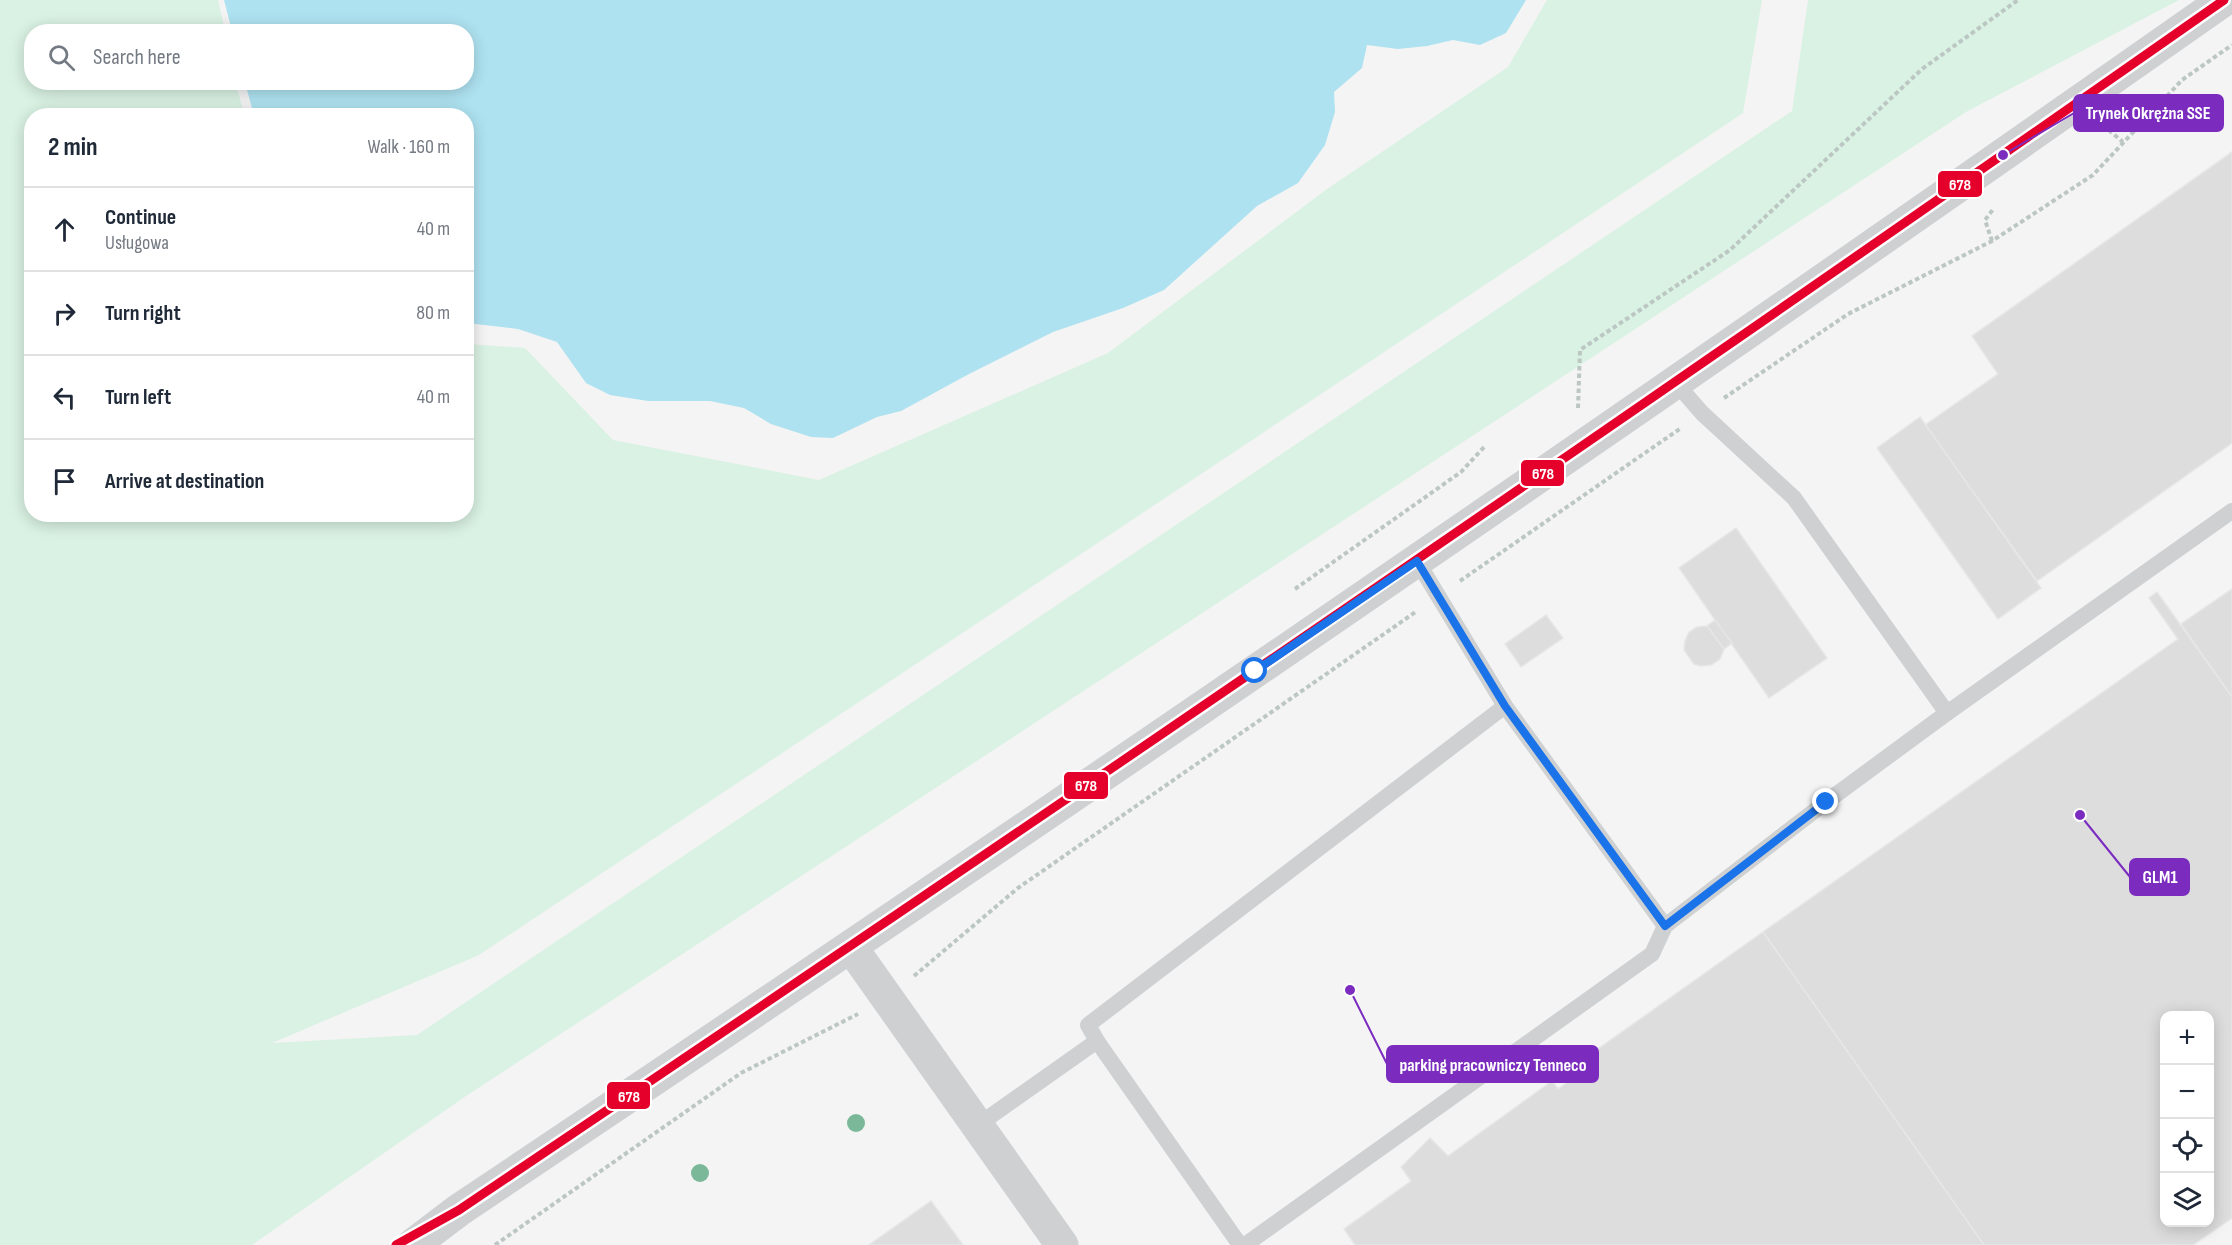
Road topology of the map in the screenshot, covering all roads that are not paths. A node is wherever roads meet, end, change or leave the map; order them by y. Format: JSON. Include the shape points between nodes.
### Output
{"nodes":[{"id":1,"x":2224,"y":0,"type":"edge"},
{"id":2,"x":1675,"y":382,"type":"junction"},
{"id":3,"x":2232,"y":511,"type":"edge"},
{"id":4,"x":1417,"y":561,"type":"junction"},
{"id":5,"x":1505,"y":706,"type":"junction"},
{"id":6,"x":1947,"y":713,"type":"junction"},
{"id":7,"x":1665,"y":926,"type":"junction"},
{"id":8,"x":851,"y":947,"type":"junction"},
{"id":9,"x":1097,"y":1041,"type":"junction"},
{"id":10,"x":978,"y":1125,"type":"junction"},
{"id":11,"x":459,"y":1210,"type":"junction"},
{"id":12,"x":396,"y":1245,"type":"edge"},
{"id":13,"x":413,"y":1245,"type":"edge"},
{"id":14,"x":1062,"y":1245,"type":"edge"},
{"id":15,"x":1240,"y":1245,"type":"edge"},
{"id":16,"x":1245,"y":1245,"type":"edge"}],
"edges":[{"from":1,"to":2,"type":"street"},
{"from":2,"to":4,"type":"street"},
{"from":2,"to":6,"type":"lane","via":[[1702,413],[1794,498]]},
{"from":3,"to":6,"type":"lane"},
{"from":4,"to":5,"type":"lane"},
{"from":4,"to":8,"type":"street"},
{"from":5,"to":7,"type":"lane"},
{"from":5,"to":9,"type":"lane","via":[[1088,1024]]},
{"from":6,"to":7,"type":"lane"},
{"from":7,"to":16,"type":"lane","via":[[1653,954]]},
{"from":8,"to":10,"type":"street"},
{"from":8,"to":11,"type":"street"},
{"from":9,"to":10,"type":"lane"},
{"from":9,"to":15,"type":"lane"},
{"from":10,"to":14,"type":"street"},
{"from":11,"to":12,"type":"street"},
{"from":11,"to":13,"type":"street"}]}
